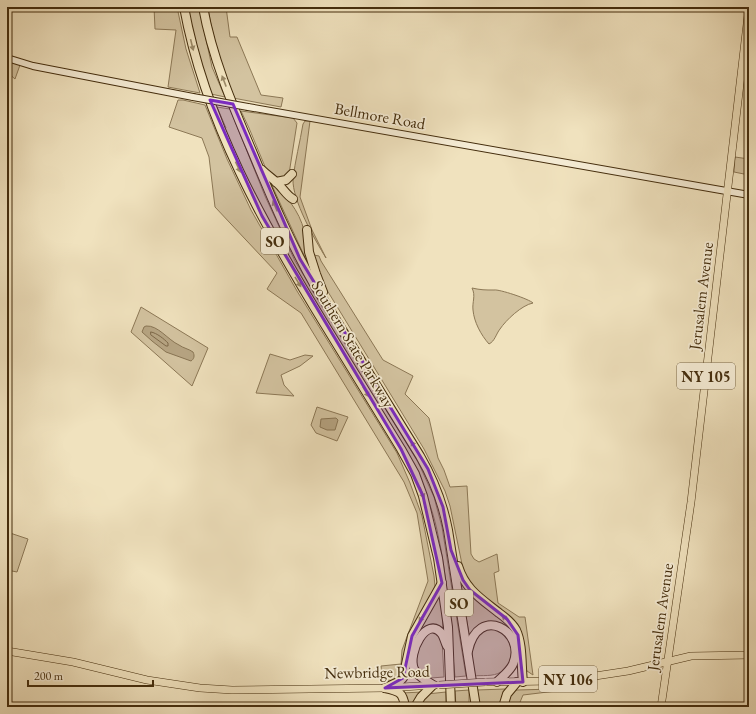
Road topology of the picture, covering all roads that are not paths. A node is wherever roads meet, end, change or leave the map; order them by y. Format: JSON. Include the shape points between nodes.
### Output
{"nodes":[{"id":1,"x":184,"y":7,"type":"edge"},
{"id":2,"x":203,"y":7,"type":"edge"},
{"id":3,"x":749,"y":7,"type":"edge"},
{"id":4,"x":7,"y":58,"type":"edge"},
{"id":5,"x":255,"y":157,"type":"junction"},
{"id":6,"x":292,"y":174,"type":"dead end"},
{"id":7,"x":276,"y":182,"type":"junction"},
{"id":8,"x":727,"y":190,"type":"junction"},
{"id":9,"x":749,"y":195,"type":"edge"},
{"id":10,"x":293,"y":199,"type":"dead end"},
{"id":11,"x":307,"y":230,"type":"dead end"},
{"id":12,"x":319,"y":252,"type":"dead end"},
{"id":13,"x":310,"y":257,"type":"junction"},
{"id":14,"x":333,"y":315,"type":"junction"},
{"id":15,"x":452,"y":550,"type":"junction"},
{"id":16,"x":442,"y":583,"type":"junction"},
{"id":17,"x":7,"y":651,"type":"edge"},
{"id":18,"x":449,"y":651,"type":"junction"},
{"id":19,"x":749,"y":655,"type":"edge"},
{"id":20,"x":468,"y":656,"type":"junction"},
{"id":21,"x":667,"y":662,"type":"junction"},
{"id":22,"x":497,"y":682,"type":"junction"},
{"id":23,"x":520,"y":682,"type":"junction"},
{"id":24,"x":436,"y":685,"type":"junction"},
{"id":25,"x":385,"y":688,"type":"junction"},
{"id":26,"x":404,"y":707,"type":"edge"},
{"id":27,"x":415,"y":707,"type":"edge"},
{"id":28,"x":451,"y":707,"type":"edge"},
{"id":29,"x":476,"y":707,"type":"edge"},
{"id":30,"x":503,"y":707,"type":"edge"},
{"id":31,"x":661,"y":707,"type":"edge"}],
"edges":[{"from":1,"to":16,"type":"highway","name":"Southern State Parkway","number":"SO","one_way":true,"via":[[200,72],[220,128],[249,190],[289,266],[415,474],[429,517]]},
{"from":5,"to":2,"type":"highway","name":"Southern State Parkway","number":"SO","one_way":true,"via":[[218,67]]},
{"from":3,"to":8,"type":"main road","name":"Jerusalem Avenue","number":"NY 105"},
{"from":4,"to":8,"type":"main road","name":"Bellmore Road","bridge":true,"via":[[33,66],[193,97]]},
{"from":5,"to":7,"type":"highway","via":[[266,175]]},
{"from":14,"to":5,"type":"highway","name":"Southern State Parkway","number":"SO","one_way":true,"via":[[281,220]]},
{"from":6,"to":7,"type":"highway","via":[[286,180]]},
{"from":7,"to":10,"type":"highway"},
{"from":8,"to":9,"type":"main road","name":"Bellmore Road"},
{"from":8,"to":21,"type":"main road","name":"Jerusalem Avenue","number":"NY 105","via":[[691,502]]},
{"from":11,"to":13,"type":"highway"},
{"from":12,"to":13,"type":"highway"},
{"from":13,"to":14,"type":"highway"},
{"from":15,"to":14,"type":"highway","name":"Southern State Parkway","number":"SO","one_way":true,"via":[[443,506],[435,483]]},
{"from":15,"to":20,"type":"highway","name":"Southern State Parkway","number":"SO"},
{"from":23,"to":15,"type":"highway","one_way":true,"via":[[520,644],[515,629],[507,619],[470,590],[463,580]]},
{"from":16,"to":18,"type":"highway","name":"Southern State Parkway","number":"SO"},
{"from":16,"to":25,"type":"highway","one_way":true,"via":[[412,636],[403,678]]},
{"from":17,"to":25,"type":"main road","name":"Newbridge Road","number":"NY 106","via":[[73,662],[147,680],[200,688]]},
{"from":18,"to":24,"type":"highway","via":[[442,633],[437,630],[427,630],[417,643],[412,660],[414,668],[419,676]]},
{"from":18,"to":28,"type":"highway","name":"Southern State Parkway","number":"SO"},
{"from":19,"to":21,"type":"main road","name":"Newbridge Road","via":[[691,656]]},
{"from":20,"to":22,"type":"highway","via":[[472,638],[480,629],[497,626],[505,630],[514,643],[515,658],[511,669]]},
{"from":20,"to":29,"type":"highway","name":"Southern State Parkway","number":"SO"},
{"from":21,"to":23,"type":"main road","name":"Newbridge Road","number":"NY 106","via":[[590,677]]},
{"from":21,"to":31,"type":"main road","name":"Jerusalem Avenue"},
{"from":22,"to":23,"type":"main road","name":"Newbridge Road","number":"NY 106"},
{"from":22,"to":24,"type":"main road","name":"Newbridge Road","number":"NY 106","bridge":true},
{"from":23,"to":30,"type":"highway","via":[[507,694]]},
{"from":24,"to":25,"type":"main road","name":"Newbridge Road","number":"NY 106"},
{"from":24,"to":27,"type":"highway","via":[[421,697]]},
{"from":25,"to":26,"type":"highway","via":[[400,693]]}]}
